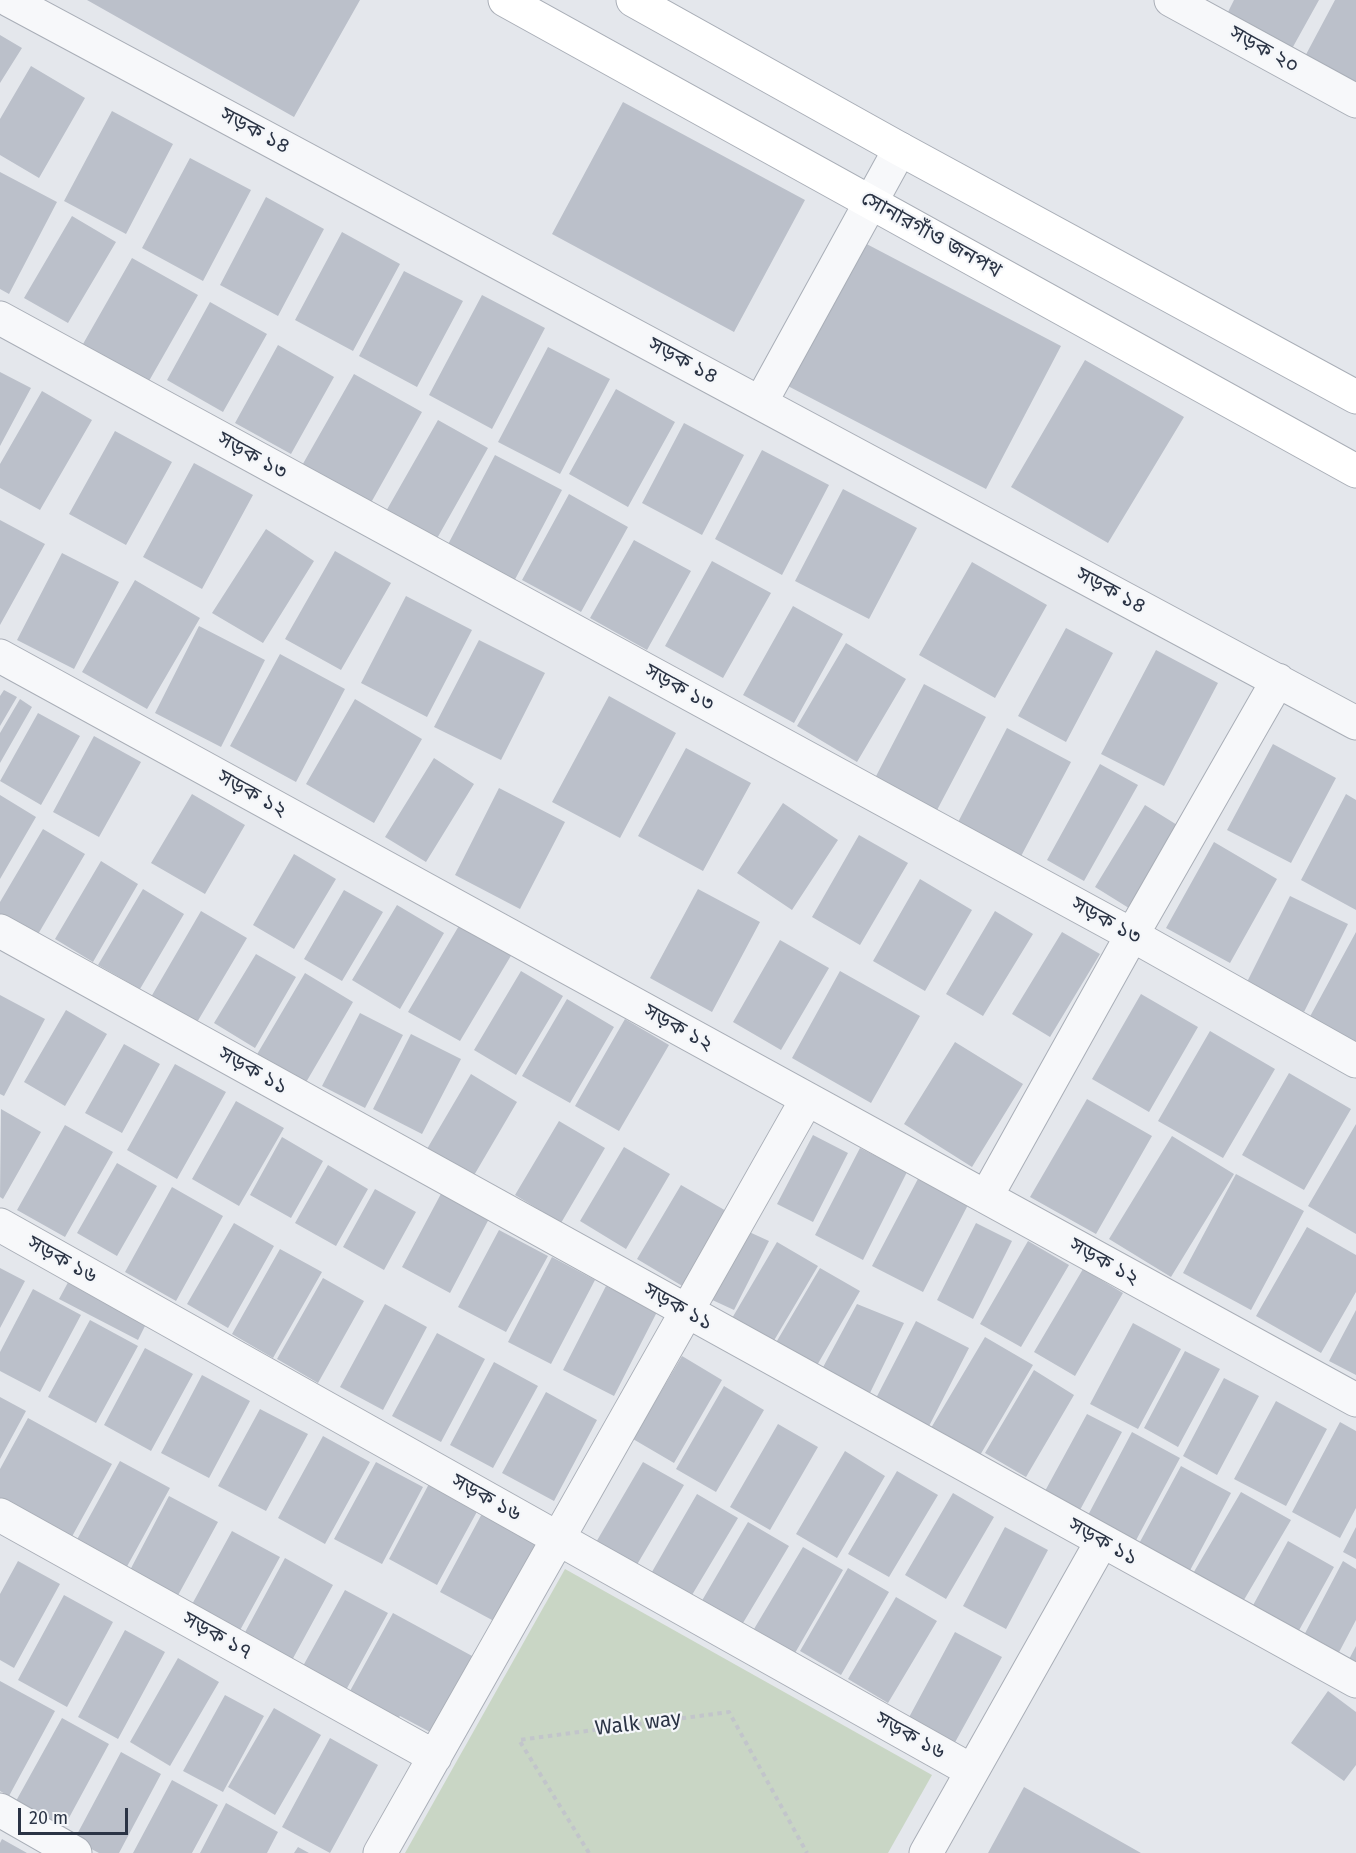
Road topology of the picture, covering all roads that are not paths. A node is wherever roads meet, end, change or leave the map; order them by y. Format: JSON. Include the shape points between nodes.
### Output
{"nodes":[{"id":1,"x":9,"y":0,"type":"edge"},
{"id":2,"x":505,"y":0,"type":"edge"},
{"id":3,"x":633,"y":0,"type":"edge"},
{"id":4,"x":1171,"y":0,"type":"edge"},
{"id":5,"x":1356,"y":101,"type":"edge"},
{"id":6,"x":900,"y":149,"type":"junction"},
{"id":7,"x":871,"y":201,"type":"junction"},
{"id":8,"x":0,"y":318,"type":"edge"},
{"id":9,"x":1356,"y":397,"type":"edge"},
{"id":10,"x":761,"y":402,"type":"junction"},
{"id":11,"x":1356,"y":471,"type":"edge"},
{"id":12,"x":0,"y":656,"type":"edge"},
{"id":13,"x":1278,"y":680,"type":"junction"},
{"id":14,"x":1356,"y":723,"type":"edge"},
{"id":15,"x":0,"y":931,"type":"edge"},
{"id":16,"x":1132,"y":935,"type":"junction"},
{"id":17,"x":1356,"y":1061,"type":"edge"},
{"id":18,"x":807,"y":1099,"type":"junction"},
{"id":19,"x":986,"y":1197,"type":"junction"},
{"id":20,"x":0,"y":1225,"type":"edge"},
{"id":21,"x":687,"y":1312,"type":"junction"},
{"id":22,"x":1356,"y":1400,"type":"edge"},
{"id":23,"x":0,"y":1515,"type":"edge"},
{"id":24,"x":559,"y":1538,"type":"junction"},
{"id":25,"x":1102,"y":1541,"type":"junction"},
{"id":26,"x":1356,"y":1682,"type":"edge"},
{"id":27,"x":435,"y":1757,"type":"junction"},
{"id":28,"x":972,"y":1771,"type":"junction"},
{"id":29,"x":0,"y":1810,"type":"edge"},
{"id":30,"x":75,"y":1853,"type":"edge"},
{"id":31,"x":380,"y":1853,"type":"edge"},
{"id":32,"x":926,"y":1853,"type":"edge"}],
"edges":[{"from":1,"to":10,"type":"street","name":"সড়ক ১৪"},
{"from":2,"to":7,"type":"main road","name":"সোনারগাঁও জনপথ"},
{"from":3,"to":6,"type":"main road"},
{"from":4,"to":5,"type":"street","name":"সড়ক ২০"},
{"from":6,"to":7,"type":"street"},
{"from":6,"to":9,"type":"main road"},
{"from":7,"to":10,"type":"street"},
{"from":7,"to":11,"type":"main road","name":"সোনারগাঁও জনপথ"},
{"from":8,"to":16,"type":"street","name":"সড়ক ১৩"},
{"from":10,"to":13,"type":"street","name":"সড়ক ১৪"},
{"from":12,"to":18,"type":"street","name":"সড়ক ১২"},
{"from":13,"to":14,"type":"street","name":"সড়ক ১৪"},
{"from":13,"to":16,"type":"street"},
{"from":15,"to":21,"type":"street","name":"সড়ক ১১"},
{"from":16,"to":17,"type":"street","name":"সড়ক ১৩"},
{"from":16,"to":19,"type":"street"},
{"from":18,"to":19,"type":"street","name":"সড়ক ১২"},
{"from":18,"to":21,"type":"street"},
{"from":19,"to":22,"type":"street","name":"সড়ক ১২"},
{"from":20,"to":24,"type":"street","name":"সড়ক ১৬"},
{"from":21,"to":24,"type":"street"},
{"from":21,"to":25,"type":"street","name":"সড়ক ১১"},
{"from":23,"to":27,"type":"street","name":"সড়ক ১৭"},
{"from":24,"to":27,"type":"street"},
{"from":24,"to":28,"type":"street","name":"সড়ক ১৬"},
{"from":25,"to":26,"type":"street","name":"সড়ক ১১"},
{"from":25,"to":28,"type":"street"},
{"from":27,"to":31,"type":"street"},
{"from":28,"to":32,"type":"street"},
{"from":29,"to":30,"type":"street"}]}
